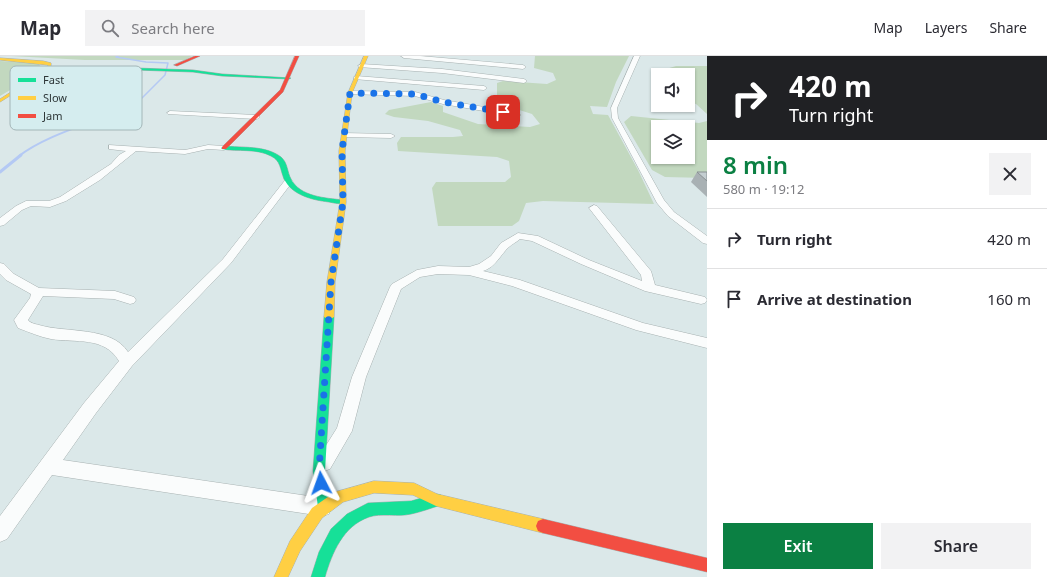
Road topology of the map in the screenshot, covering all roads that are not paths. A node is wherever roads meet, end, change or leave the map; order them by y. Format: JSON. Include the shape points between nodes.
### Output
{"nodes":[{"id":1,"x":198,"y":56,"type":"edge"},
{"id":2,"x":296,"y":56,"type":"edge"},
{"id":3,"x":366,"y":56,"type":"edge"},
{"id":4,"x":404,"y":56,"type":"edge"},
{"id":5,"x":637,"y":56,"type":"edge"},
{"id":6,"x":0,"y":58,"type":"edge"},
{"id":7,"x":50,"y":66,"type":"edge"},
{"id":8,"x":67,"y":66,"type":"edge"},
{"id":9,"x":361,"y":66,"type":"junction"},
{"id":10,"x":142,"y":67,"type":"edge"},
{"id":11,"x":168,"y":67,"type":"junction"},
{"id":12,"x":523,"y":67,"type":"dead end"},
{"id":13,"x":288,"y":78,"type":"junction"},
{"id":14,"x":356,"y":78,"type":"junction"},
{"id":15,"x":524,"y":81,"type":"dead end"},
{"id":16,"x":484,"y":88,"type":"dead end"},
{"id":17,"x":350,"y":93,"type":"junction"},
{"id":18,"x":10,"y":94,"type":"edge"},
{"id":19,"x":0,"y":101,"type":"edge"},
{"id":20,"x":10,"y":101,"type":"edge"},
{"id":21,"x":0,"y":107,"type":"edge"},
{"id":22,"x":170,"y":113,"type":"dead end"},
{"id":23,"x":518,"y":115,"type":"dead end"},
{"id":24,"x":257,"y":117,"type":"junction"},
{"id":25,"x":345,"y":135,"type":"junction"},
{"id":26,"x":391,"y":136,"type":"dead end"},
{"id":27,"x":112,"y":147,"type":"dead end"},
{"id":28,"x":224,"y":148,"type":"junction"},
{"id":29,"x":134,"y":149,"type":"junction"},
{"id":30,"x":289,"y":181,"type":"junction"},
{"id":31,"x":343,"y":202,"type":"junction"},
{"id":32,"x":594,"y":208,"type":"dead end"},
{"id":33,"x":0,"y":223,"type":"edge"},
{"id":34,"x":707,"y":241,"type":"edge"},
{"id":35,"x":0,"y":267,"type":"edge"},
{"id":36,"x":469,"y":271,"type":"junction"},
{"id":37,"x":5,"y":277,"type":"edge"},
{"id":38,"x":649,"y":288,"type":"junction"},
{"id":39,"x":37,"y":292,"type":"junction"},
{"id":40,"x":130,"y":300,"type":"dead end"},
{"id":41,"x":701,"y":300,"type":"dead end"},
{"id":42,"x":707,"y":343,"type":"edge"},
{"id":43,"x":127,"y":362,"type":"junction"},
{"id":44,"x":47,"y":466,"type":"junction"},
{"id":45,"x":319,"y":471,"type":"junction"},
{"id":46,"x":436,"y":500,"type":"junction"},
{"id":47,"x":325,"y":507,"type":"junction"},
{"id":48,"x":0,"y":532,"type":"edge"},
{"id":49,"x":707,"y":565,"type":"edge"},
{"id":50,"x":281,"y":577,"type":"edge"},
{"id":51,"x":318,"y":577,"type":"edge"}],
"edges":[{"from":1,"to":11,"type":"main road"},
{"from":2,"to":13,"type":"main road"},
{"from":3,"to":9,"type":"main road"},
{"from":4,"to":12,"type":"street"},
{"from":5,"to":34,"type":"street","via":[[614,108],[615,118],[660,201],[671,214]]},
{"from":6,"to":7,"type":"main road","via":[[43,62]]},
{"from":6,"to":8,"type":"main road"},
{"from":9,"to":14,"type":"main road"},
{"from":9,"to":15,"type":"street","via":[[442,71]]},
{"from":10,"to":11,"type":"main road"},
{"from":11,"to":13,"type":"main road","via":[[222,75]]},
{"from":13,"to":24,"type":"main road","via":[[282,91]]},
{"from":14,"to":16,"type":"street"},
{"from":14,"to":17,"type":"main road"},
{"from":17,"to":23,"type":"street","via":[[415,94],[443,102]]},
{"from":17,"to":25,"type":"main road"},
{"from":18,"to":19,"type":"main road"},
{"from":20,"to":21,"type":"main road"},
{"from":22,"to":24,"type":"street"},
{"from":24,"to":28,"type":"main road"},
{"from":25,"to":26,"type":"street"},
{"from":25,"to":31,"type":"main road","via":[[342,151]]},
{"from":27,"to":29,"type":"street"},
{"from":28,"to":29,"type":"street","via":[[208,147],[185,152]]},
{"from":28,"to":30,"type":"main road","via":[[263,152],[277,157],[286,168]]},
{"from":29,"to":33,"type":"street","via":[[97,178],[59,201],[50,204],[30,203]]},
{"from":30,"to":31,"type":"main road","via":[[292,186],[307,194]]},
{"from":30,"to":43,"type":"street","via":[[227,261]]},
{"from":31,"to":45,"type":"main road","via":[[331,282]]},
{"from":32,"to":38,"type":"street","via":[[647,274]]},
{"from":35,"to":37,"type":"street"},
{"from":36,"to":38,"type":"street","via":[[483,267],[518,236],[534,238]]},
{"from":36,"to":42,"type":"street","via":[[516,283],[641,327]]},
{"from":36,"to":45,"type":"street","via":[[438,270],[417,274],[396,287],[359,377],[344,431]]},
{"from":37,"to":39,"type":"street"},
{"from":38,"to":41,"type":"street"},
{"from":39,"to":40,"type":"street","via":[[114,295]]},
{"from":39,"to":43,"type":"street","via":[[36,299],[21,320],[23,325],[51,334],[82,336],[104,341],[119,349]]},
{"from":43,"to":44,"type":"street"},
{"from":44,"to":47,"type":"street"},
{"from":44,"to":48,"type":"street"},
{"from":45,"to":47,"type":"main road"},
{"from":46,"to":47,"type":"main road","via":[[414,489],[374,487],[340,497]]},
{"from":46,"to":49,"type":"main road"},
{"from":46,"to":51,"type":"main road","via":[[411,508],[368,510],[352,519],[336,534],[324,557]]},
{"from":47,"to":50,"type":"main road","via":[[317,513],[295,546]]}]}
